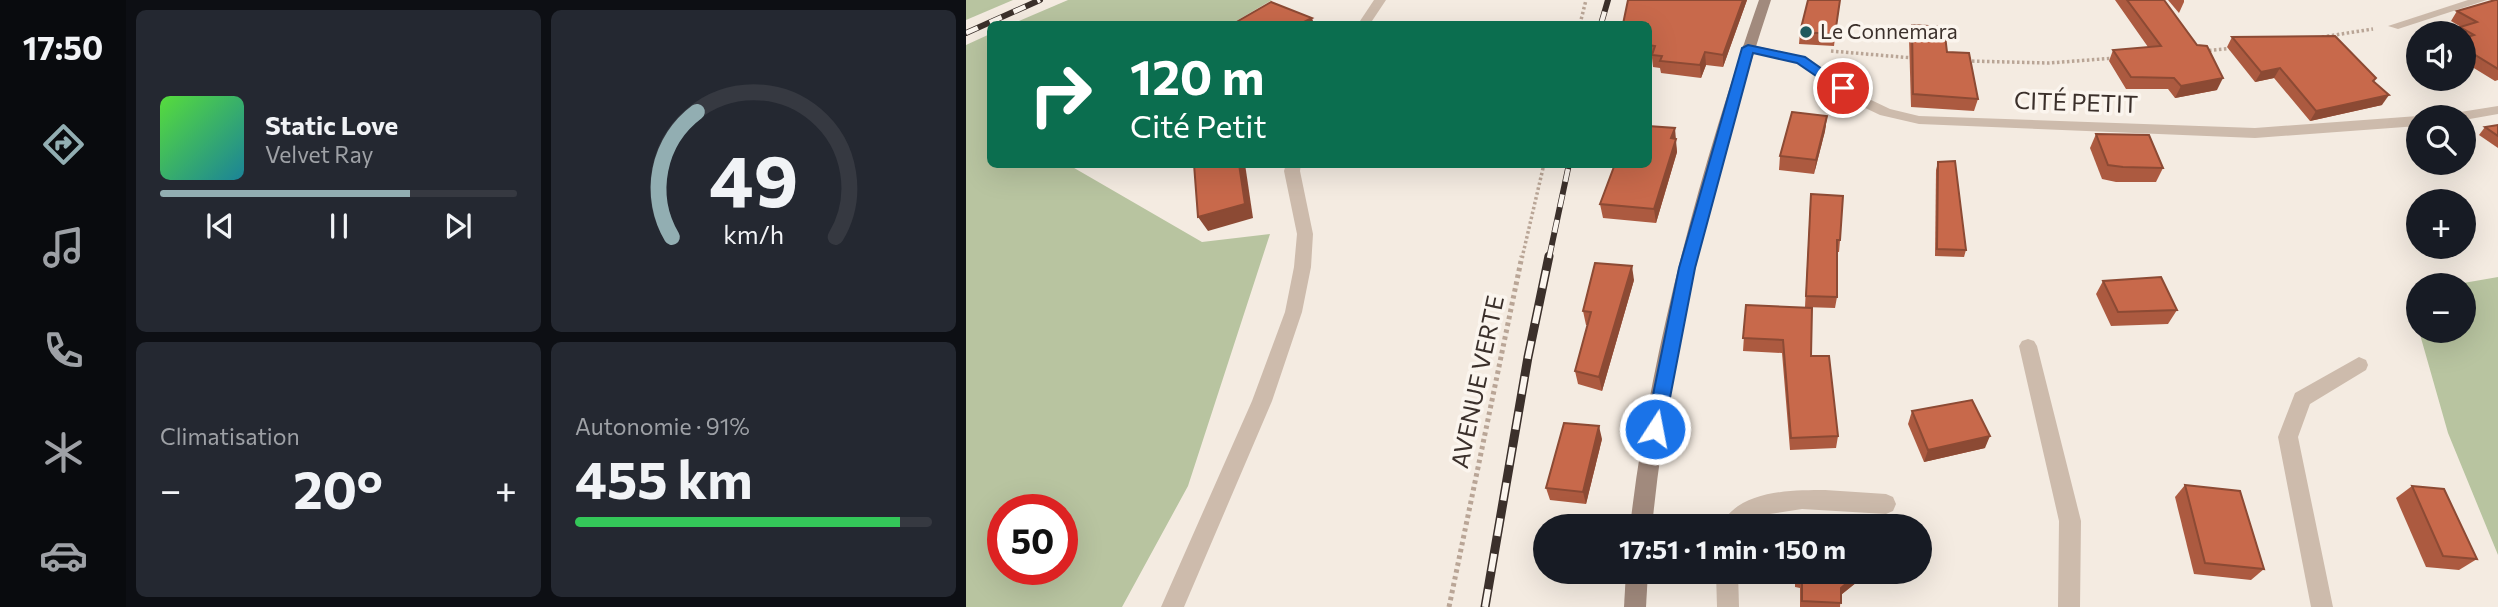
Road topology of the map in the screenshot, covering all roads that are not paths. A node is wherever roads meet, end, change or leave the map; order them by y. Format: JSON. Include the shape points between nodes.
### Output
{"nodes":[{"id":1,"x":1380,"y":0,"type":"edge"},
{"id":2,"x":1765,"y":0,"type":"edge"},
{"id":3,"x":2482,"y":0,"type":"edge"},
{"id":4,"x":1366,"y":21,"type":"edge"},
{"id":5,"x":2394,"y":26,"type":"road end"},
{"id":6,"x":1748,"y":48,"type":"junction"},
{"id":7,"x":2498,"y":110,"type":"edge"},
{"id":8,"x":2476,"y":114,"type":"edge"},
{"id":9,"x":2406,"y":122,"type":"edge"},
{"id":10,"x":1293,"y":168,"type":"edge"},
{"id":11,"x":2028,"y":346,"type":"dead end"},
{"id":12,"x":2359,"y":365,"type":"dead end"},
{"id":13,"x":1886,"y":504,"type":"dead end"},
{"id":14,"x":1642,"y":514,"type":"edge"},
{"id":15,"x":1739,"y":514,"type":"edge"},
{"id":16,"x":1636,"y":584,"type":"edge"},
{"id":17,"x":1727,"y":584,"type":"edge"},
{"id":18,"x":1171,"y":607,"type":"edge"},
{"id":19,"x":1634,"y":607,"type":"edge"},
{"id":20,"x":1728,"y":607,"type":"edge"},
{"id":21,"x":2069,"y":607,"type":"edge"},
{"id":22,"x":2322,"y":607,"type":"edge"}],
"edges":[{"from":1,"to":4,"type":"street"},
{"from":2,"to":6,"type":"main road"},
{"from":3,"to":5,"type":"street"},
{"from":6,"to":9,"type":"street","name":"CITÉ PETIT","via":[[1801,60],[1864,102],[1919,120],[2255,133]]},
{"from":6,"to":14,"type":"main road","via":[[1687,268]]},
{"from":7,"to":8,"type":"street"},
{"from":10,"to":18,"type":"street","via":[[1306,242],[1303,272],[1280,359]]},
{"from":11,"to":21,"type":"street","via":[[2070,521]]},
{"from":12,"to":22,"type":"street","via":[[2302,399],[2288,437]]},
{"from":13,"to":15,"type":"street","via":[[1781,500]]},
{"from":16,"to":19,"type":"main road"},
{"from":17,"to":20,"type":"street"}]}
